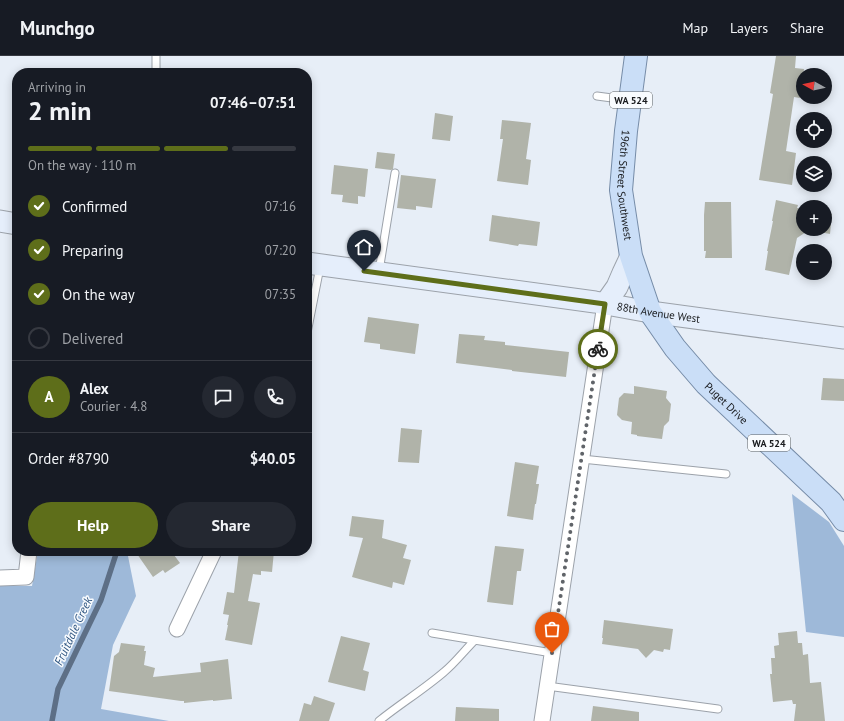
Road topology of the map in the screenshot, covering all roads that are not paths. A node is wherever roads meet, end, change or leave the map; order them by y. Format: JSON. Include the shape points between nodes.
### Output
{"nodes":[{"id":1,"x":156,"y":56,"type":"edge"},
{"id":2,"x":636,"y":56,"type":"edge"},
{"id":3,"x":156,"y":68,"type":"edge"},
{"id":4,"x":597,"y":96,"type":"dead end"},
{"id":5,"x":631,"y":100,"type":"junction"},
{"id":6,"x":395,"y":174,"type":"dead end"},
{"id":7,"x":0,"y":221,"type":"edge"},
{"id":8,"x":12,"y":223,"type":"edge"},
{"id":9,"x":631,"y":256,"type":"junction"},
{"id":10,"x":314,"y":264,"type":"edge"},
{"id":11,"x":379,"y":273,"type":"junction"},
{"id":12,"x":312,"y":284,"type":"edge"},
{"id":13,"x":605,"y":304,"type":"junction"},
{"id":14,"x":650,"y":312,"type":"junction"},
{"id":15,"x":844,"y":338,"type":"edge"},
{"id":16,"x":582,"y":459,"type":"junction"},
{"id":17,"x":726,"y":474,"type":"dead end"},
{"id":18,"x":844,"y":520,"type":"edge"},
{"id":19,"x":28,"y":556,"type":"edge"},
{"id":20,"x":212,"y":556,"type":"edge"},
{"id":21,"x":0,"y":578,"type":"edge"},
{"id":22,"x":177,"y":629,"type":"dead end"},
{"id":23,"x":432,"y":634,"type":"dead end"},
{"id":24,"x":474,"y":641,"type":"junction"},
{"id":25,"x":552,"y":653,"type":"junction"},
{"id":26,"x":547,"y":686,"type":"junction"},
{"id":27,"x":718,"y":709,"type":"dead end"},
{"id":28,"x":379,"y":721,"type":"edge"},
{"id":29,"x":542,"y":721,"type":"edge"}],
"edges":[{"from":1,"to":3,"type":"lane"},
{"from":2,"to":5,"type":"main road","name":"196th Street Southwest","number":"WA 524"},
{"from":4,"to":5,"type":"lane"},
{"from":5,"to":9,"type":"main road","name":"196th Street Southwest","number":"WA 524","via":[[621,190]]},
{"from":6,"to":11,"type":"lane"},
{"from":7,"to":8,"type":"street"},
{"from":9,"to":13,"type":"street","via":[[617,287]]},
{"from":9,"to":14,"type":"main road","name":"196th Street Southwest","number":"WA 524"},
{"from":10,"to":11,"type":"street","name":"88th Avenue West"},
{"from":10,"to":12,"type":"lane"},
{"from":11,"to":13,"type":"street","name":"88th Avenue West"},
{"from":13,"to":14,"type":"street","name":"88th Avenue West"},
{"from":13,"to":16,"type":"street"},
{"from":14,"to":15,"type":"street","name":"88th Avenue West"},
{"from":14,"to":18,"type":"main road","name":"Puget Drive","number":"WA 524","via":[[675,348],[706,384],[831,502]]},
{"from":16,"to":17,"type":"lane"},
{"from":16,"to":25,"type":"street"},
{"from":19,"to":21,"type":"street","via":[[26,577]]},
{"from":20,"to":22,"type":"street"},
{"from":23,"to":24,"type":"lane"},
{"from":24,"to":25,"type":"lane"},
{"from":24,"to":28,"type":"lane","via":[[445,672]]},
{"from":25,"to":26,"type":"street"},
{"from":26,"to":27,"type":"lane"},
{"from":26,"to":29,"type":"street"}]}
